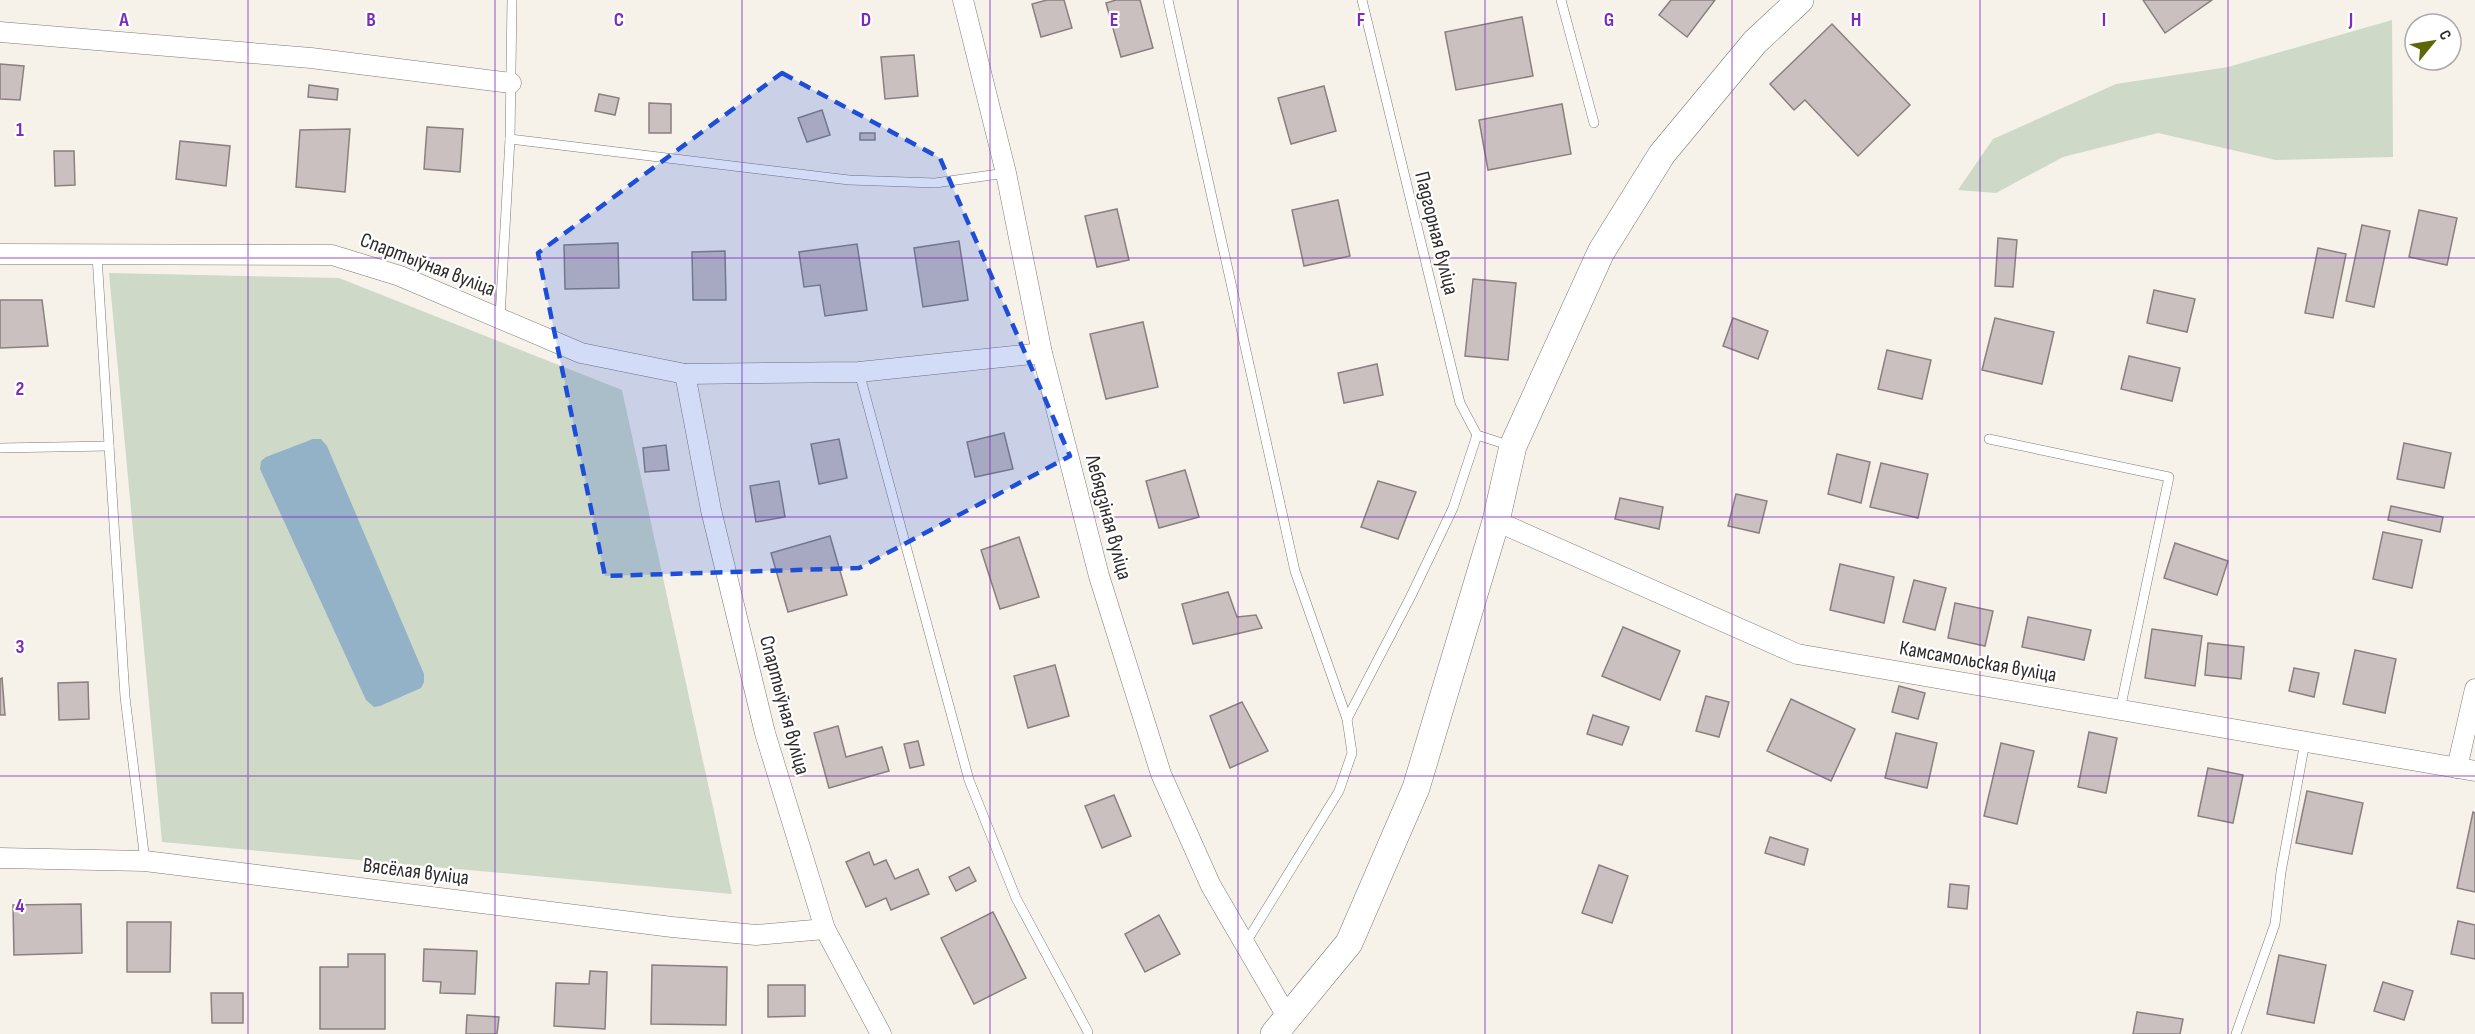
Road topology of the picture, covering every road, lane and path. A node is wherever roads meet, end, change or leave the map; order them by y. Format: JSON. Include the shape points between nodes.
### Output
{"nodes":[{"id":1,"x":512,"y":0,"type":"edge"},
{"id":2,"x":963,"y":0,"type":"edge"},
{"id":3,"x":1168,"y":0,"type":"edge"},
{"id":4,"x":1362,"y":0,"type":"edge"},
{"id":5,"x":1561,"y":0,"type":"edge"},
{"id":6,"x":1800,"y":0,"type":"edge"},
{"id":7,"x":0,"y":32,"type":"edge"},
{"id":8,"x":511,"y":83,"type":"junction"},
{"id":9,"x":1594,"y":123,"type":"dead end"},
{"id":10,"x":510,"y":139,"type":"junction"},
{"id":11,"x":1006,"y":173,"type":"junction"},
{"id":12,"x":0,"y":254,"type":"edge"},
{"id":13,"x":97,"y":256,"type":"junction"},
{"id":14,"x":500,"y":317,"type":"junction"},
{"id":15,"x":1042,"y":353,"type":"junction"},
{"id":16,"x":859,"y":372,"type":"junction"},
{"id":17,"x":685,"y":374,"type":"junction"},
{"id":18,"x":1477,"y":435,"type":"junction"},
{"id":19,"x":1989,"y":439,"type":"dead end"},
{"id":20,"x":109,"y":446,"type":"junction"},
{"id":21,"x":1513,"y":446,"type":"junction"},
{"id":22,"x":0,"y":448,"type":"edge"},
{"id":23,"x":1496,"y":521,"type":"junction"},
{"id":24,"x":2475,"y":689,"type":"edge"},
{"id":25,"x":2120,"y":710,"type":"junction"},
{"id":26,"x":1347,"y":718,"type":"junction"},
{"id":27,"x":2305,"y":742,"type":"junction"},
{"id":28,"x":2466,"y":770,"type":"edge"},
{"id":29,"x":0,"y":858,"type":"edge"},
{"id":30,"x":145,"y":861,"type":"junction"},
{"id":31,"x":825,"y":929,"type":"junction"},
{"id":32,"x":1245,"y":944,"type":"junction"},
{"id":33,"x":1281,"y":1026,"type":"edge"},
{"id":34,"x":1088,"y":1032,"type":"dead end"},
{"id":35,"x":881,"y":1034,"type":"edge"},
{"id":36,"x":2236,"y":1034,"type":"edge"}],
"edges":[{"from":1,"to":8,"type":"lane"},
{"from":2,"to":11,"type":"street","name":"Лебядзіная вуліца"},
{"from":3,"to":26,"type":"lane","via":[[1295,571]]},
{"from":4,"to":18,"type":"lane","name":"Падгорная вуліца","via":[[1460,403]]},
{"from":5,"to":9,"type":"lane"},
{"from":6,"to":21,"type":"street","via":[[1755,42],[1662,154],[1601,252]]},
{"from":7,"to":8,"type":"street","via":[[311,58]]},
{"from":8,"to":10,"type":"lane"},
{"from":10,"to":11,"type":"lane","via":[[849,180],[935,183]]},
{"from":10,"to":14,"type":"lane"},
{"from":11,"to":15,"type":"street","name":"Лебядзіная вуліца"},
{"from":12,"to":13,"type":"street","name":"Спартыўная вуліца"},
{"from":13,"to":14,"type":"street","name":"Спартыўная вуліца","via":[[332,255],[400,276]]},
{"from":13,"to":20,"type":"lane"},
{"from":14,"to":17,"type":"street","name":"Спартыўная вуліца","via":[[580,353]]},
{"from":15,"to":16,"type":"street","name":"Спартыўная вуліца"},
{"from":15,"to":32,"type":"street","name":"Лебядзіная вуліца","via":[[1099,576],[1161,774],[1211,886]]},
{"from":16,"to":17,"type":"street","name":"Спартыўная вуліца"},
{"from":16,"to":34,"type":"lane","via":[[969,780],[1016,898]]},
{"from":17,"to":31,"type":"street","name":"Спартыўная вуліца","via":[[711,510],[765,733]]},
{"from":18,"to":21,"type":"lane"},
{"from":18,"to":26,"type":"lane","via":[[1453,508]]},
{"from":19,"to":25,"type":"lane","via":[[2169,477]]},
{"from":20,"to":22,"type":"lane"},
{"from":20,"to":30,"type":"lane","via":[[125,697]]},
{"from":21,"to":23,"type":"street"},
{"from":23,"to":25,"type":"street","name":"Камсамольская вуліца","via":[[1797,654]]},
{"from":23,"to":33,"type":"street","via":[[1416,788],[1349,943]]},
{"from":24,"to":28,"type":"street"},
{"from":25,"to":27,"type":"street","name":"Камсамольская вуліца"},
{"from":26,"to":32,"type":"lane","via":[[1352,753],[1339,791]]},
{"from":27,"to":28,"type":"street","name":"Камсамольская вуліца"},
{"from":27,"to":36,"type":"lane","via":[[2275,924]]},
{"from":29,"to":30,"type":"street","name":"Вясёлая вуліца"},
{"from":30,"to":31,"type":"street","name":"Вясёлая вуліца","via":[[683,928],[756,935]]},
{"from":31,"to":35,"type":"street","name":"Спартыўная вуліца"},
{"from":32,"to":33,"type":"street","name":"Лебядзіная вуліца"}]}
